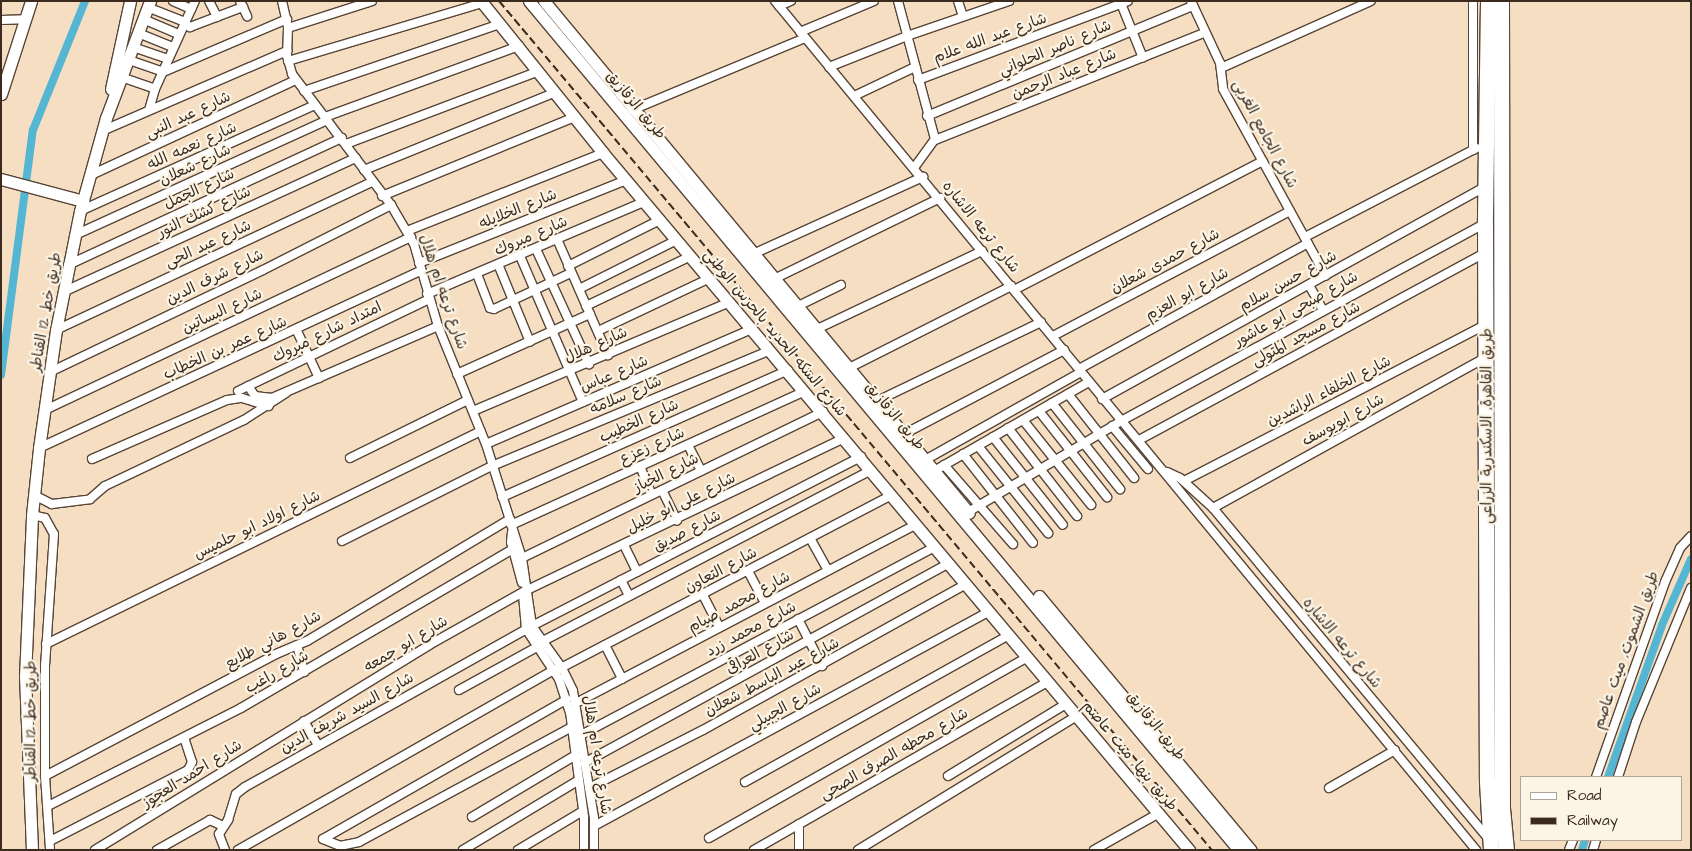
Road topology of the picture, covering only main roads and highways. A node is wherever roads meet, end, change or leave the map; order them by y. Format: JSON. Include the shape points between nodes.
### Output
{"nodes":[{"id":1,"x":31,"y":1,"type":"edge"},
{"id":2,"x":130,"y":1,"type":"edge"},
{"id":3,"x":135,"y":1,"type":"edge"},
{"id":4,"x":530,"y":1,"type":"edge"},
{"id":5,"x":544,"y":1,"type":"edge"},
{"id":6,"x":1488,"y":1,"type":"edge"},
{"id":7,"x":1501,"y":1,"type":"edge"},
{"id":8,"x":482,"y":2,"type":"edge"},
{"id":9,"x":147,"y":3,"type":"edge"},
{"id":10,"x":117,"y":81,"type":"junction"},
{"id":11,"x":1,"y":94,"type":"edge"},
{"id":12,"x":662,"y":152,"type":"junction"},
{"id":13,"x":1,"y":179,"type":"edge"},
{"id":14,"x":82,"y":206,"type":"junction"},
{"id":15,"x":920,"y":459,"type":"junction"},
{"id":16,"x":1047,"y":682,"type":"joint"},
{"id":17,"x":1223,"y":824,"type":"junction"},
{"id":18,"x":1491,"y":846,"type":"edge"},
{"id":19,"x":32,"y":850,"type":"edge"},
{"id":20,"x":1189,"y":850,"type":"edge"},
{"id":21,"x":1239,"y":850,"type":"edge"},
{"id":22,"x":1251,"y":850,"type":"edge"},
{"id":23,"x":1506,"y":850,"type":"edge"}],
"edges":[{"from":1,"to":11,"type":"main road"},
{"from":2,"to":10,"type":"main road","name":"طريق خط 12 القناطر"},
{"from":3,"to":10,"type":"main road"},
{"from":4,"to":12,"type":"main road","name":"طريق الزقازيق"},
{"from":5,"to":12,"type":"main road","name":"طريق الزقازيق"},
{"from":6,"to":18,"type":"highway","name":"طريق القاهرة, الاسكندرية الزراعى","via":[[1485,223],[1487,782]]},
{"from":7,"to":23,"type":"highway","name":"طريق القاهرة, الاسكندرية الزراعى","via":[[1502,808]]},
{"from":8,"to":16,"type":"main road","name":"شارع السكه الحديد بالحرس الوطني","via":[[603,153]]},
{"from":9,"to":10,"type":"main road"},
{"from":9,"to":10,"type":"main road","name":"طريق خط 12 القناطر","via":[[129,60]]},
{"from":10,"to":14,"type":"main road","name":"طريق خط 12 القناطر"},
{"from":12,"to":15,"type":"main road","name":"طريق الزقازيق"},
{"from":12,"to":15,"type":"main road","name":"طريق الزقازيق","via":[[850,368],[904,434]]},
{"from":13,"to":14,"type":"main road","via":[[55,194]]},
{"from":14,"to":19,"type":"main road","name":"طريق خط 12 القناطر","via":[[56,330],[32,515],[25,718]]},
{"from":15,"to":17,"type":"main road","name":"طريق الزقازيق"},
{"from":15,"to":17,"type":"main road","name":"طريق الزقازيق","via":[[939,468],[968,512]]},
{"from":16,"to":20,"type":"main road","name":"طريق بنها, ميت عاصم"},
{"from":17,"to":21,"type":"main road","name":"طريق الزقازيق"},
{"from":17,"to":22,"type":"main road","name":"طريق الزقازيق"}]}
